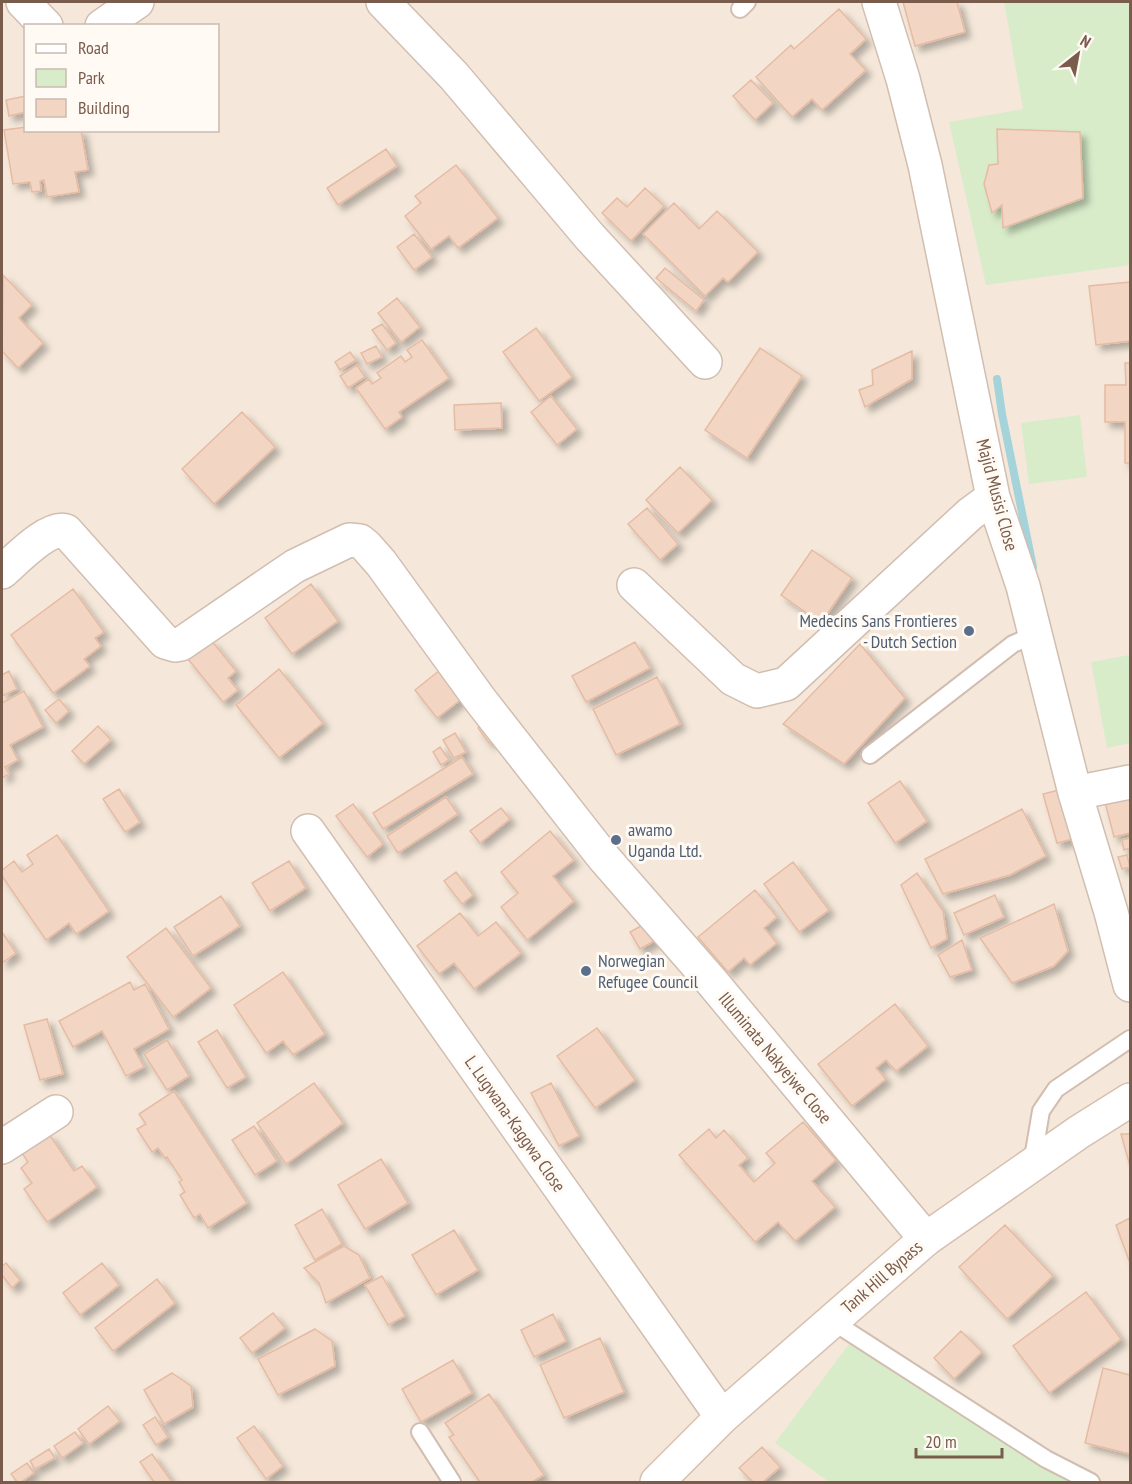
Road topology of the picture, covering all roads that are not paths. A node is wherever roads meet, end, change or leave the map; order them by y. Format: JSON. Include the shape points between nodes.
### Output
{"nodes":[{"id":1,"x":23,"y":2,"type":"edge"},
{"id":2,"x":137,"y":2,"type":"edge"},
{"id":3,"x":383,"y":2,"type":"edge"},
{"id":4,"x":879,"y":2,"type":"edge"},
{"id":5,"x":44,"y":24,"type":"edge"},
{"id":6,"x":105,"y":24,"type":"edge"},
{"id":7,"x":705,"y":362,"type":"dead end"},
{"id":8,"x":993,"y":497,"type":"junction"},
{"id":9,"x":2,"y":572,"type":"edge"},
{"id":10,"x":634,"y":585,"type":"dead end"},
{"id":11,"x":1034,"y":635,"type":"junction"},
{"id":12,"x":870,"y":755,"type":"dead end"},
{"id":13,"x":1131,"y":782,"type":"edge"},
{"id":14,"x":1075,"y":794,"type":"junction"},
{"id":15,"x":308,"y":831,"type":"dead end"},
{"id":16,"x":1131,"y":985,"type":"edge"},
{"id":17,"x":1131,"y":1039,"type":"edge"},
{"id":18,"x":1131,"y":1100,"type":"edge"},
{"id":19,"x":56,"y":1112,"type":"dead end"},
{"id":20,"x":2,"y":1147,"type":"edge"},
{"id":21,"x":1032,"y":1165,"type":"junction"},
{"id":22,"x":926,"y":1239,"type":"junction"},
{"id":23,"x":832,"y":1321,"type":"junction"},
{"id":24,"x":722,"y":1417,"type":"junction"},
{"id":25,"x":420,"y":1432,"type":"dead end"},
{"id":26,"x":453,"y":1482,"type":"edge"},
{"id":27,"x":657,"y":1482,"type":"edge"},
{"id":28,"x":1091,"y":1482,"type":"edge"}],
"edges":[{"from":1,"to":5,"type":"street"},
{"from":2,"to":6,"type":"street"},
{"from":3,"to":7,"type":"street","via":[[454,76],[590,237]]},
{"from":4,"to":8,"type":"street","name":"Majid Musisi Close","via":[[925,165]]},
{"from":8,"to":10,"type":"street","via":[[786,684],[757,691],[733,679]]},
{"from":8,"to":11,"type":"street","name":"Majid Musisi Close","via":[[1023,586]]},
{"from":9,"to":22,"type":"street","name":"Illuminata Nakyejwe Close","via":[[49,532],[66,531],[165,642],[174,645],[295,566],[349,540],[360,541],[381,563],[481,701],[604,858]]},
{"from":11,"to":12,"type":"lane","via":[[1013,644]]},
{"from":11,"to":14,"type":"street","name":"Majid Musisi Close"},
{"from":13,"to":14,"type":"street"},
{"from":14,"to":16,"type":"street","name":"Majid Musisi Close"},
{"from":15,"to":24,"type":"street","name":"L. Lugwana-Kaggwa Close"},
{"from":17,"to":21,"type":"lane","via":[[1056,1089],[1041,1111]]},
{"from":18,"to":21,"type":"street","name":"Tank Hill Bypass"},
{"from":19,"to":20,"type":"street"},
{"from":21,"to":22,"type":"street","name":"Tank Hill Bypass"},
{"from":22,"to":23,"type":"street","name":"Tank Hill Bypass"},
{"from":23,"to":24,"type":"street","name":"Tank Hill Bypass"},
{"from":23,"to":28,"type":"lane","via":[[1046,1459]]},
{"from":24,"to":27,"type":"street","name":"Tank Hill Bypass"},
{"from":25,"to":26,"type":"lane"}]}
